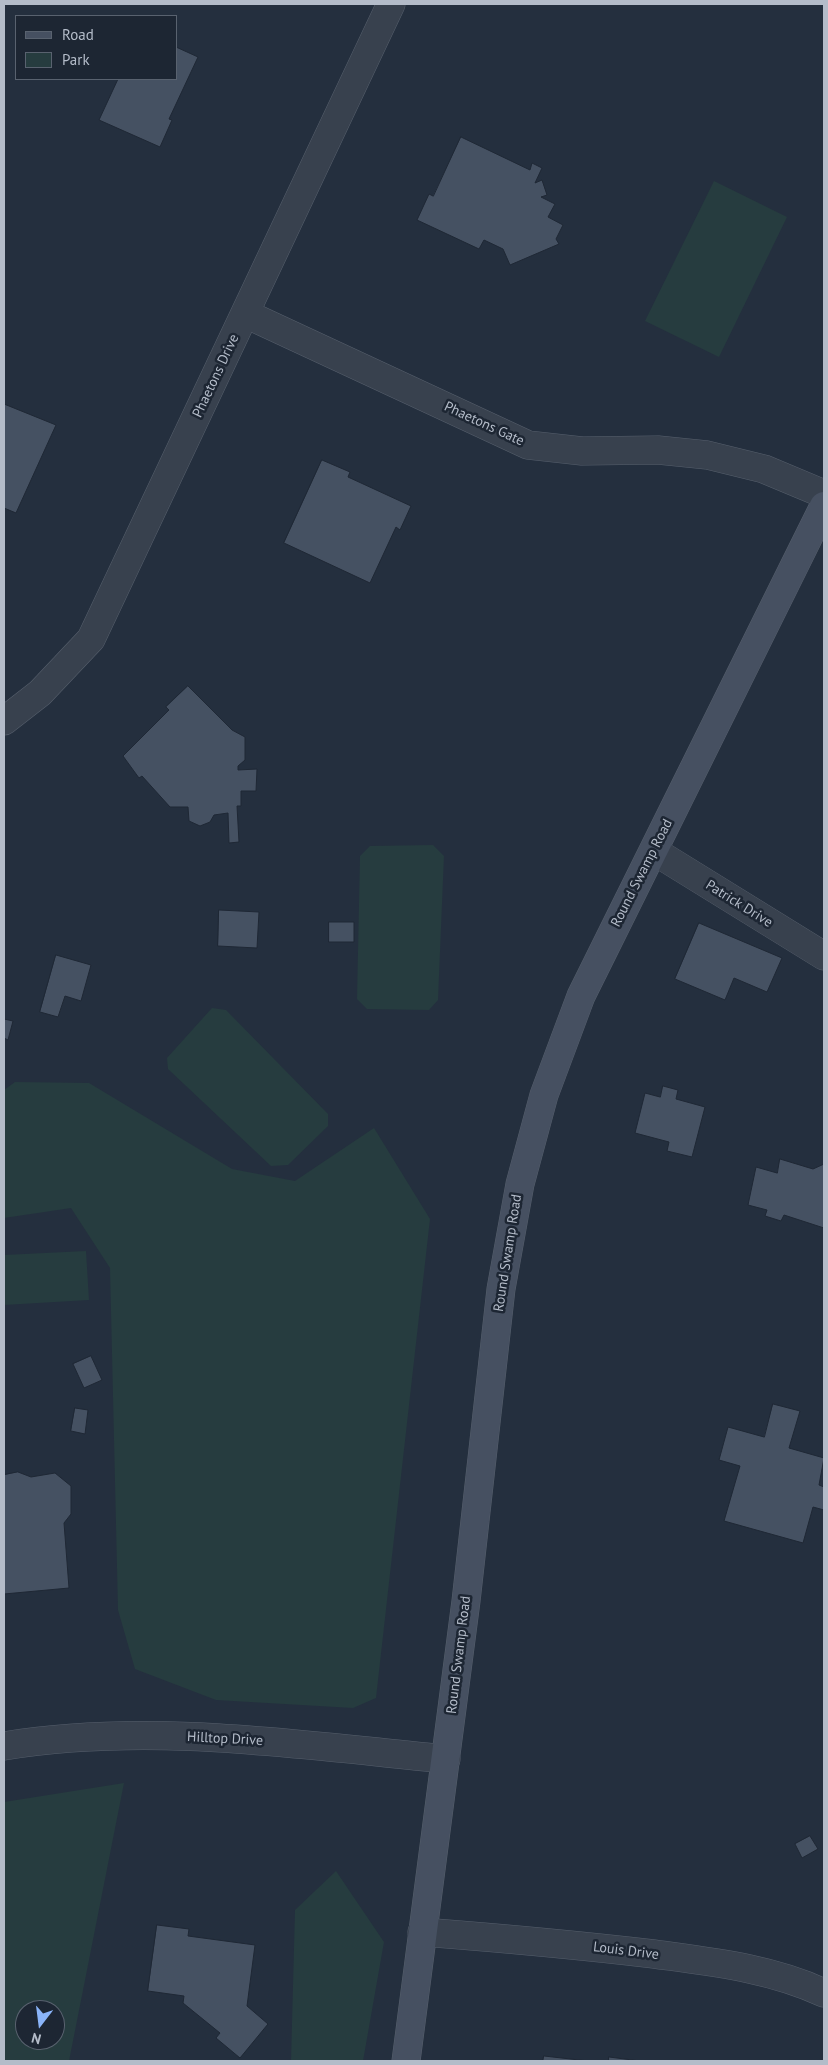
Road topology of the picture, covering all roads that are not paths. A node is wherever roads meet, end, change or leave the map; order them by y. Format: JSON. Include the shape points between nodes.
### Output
{"nodes":[{"id":1,"x":391,"y":4,"type":"edge"},
{"id":2,"x":246,"y":314,"type":"junction"},
{"id":3,"x":824,"y":494,"type":"edge"},
{"id":4,"x":824,"y":506,"type":"edge"},
{"id":5,"x":4,"y":721,"type":"edge"},
{"id":6,"x":654,"y":851,"type":"junction"},
{"id":7,"x":824,"y":956,"type":"edge"},
{"id":8,"x":4,"y":1746,"type":"edge"},
{"id":9,"x":446,"y":1759,"type":"junction"},
{"id":10,"x":422,"y":1932,"type":"junction"},
{"id":11,"x":824,"y":1993,"type":"edge"},
{"id":12,"x":406,"y":2061,"type":"edge"}],
"edges":[{"from":1,"to":2,"type":"street","name":"Phaetons Drive"},
{"from":2,"to":3,"type":"street","name":"Phaetons Gate","via":[[528,445],[582,451],[658,450],[708,455],[764,469]]},
{"from":2,"to":5,"type":"street","name":"Phaetons Drive","via":[[91,639],[40,693]]},
{"from":4,"to":6,"type":"street","name":"Round Swamp Road"},
{"from":6,"to":7,"type":"street","name":"Patrick Drive"},
{"from":6,"to":9,"type":"street","name":"Round Swamp Road","via":[[581,996],[544,1095],[520,1184],[501,1288]]},
{"from":8,"to":9,"type":"street","name":"Hilltop Drive","via":[[111,1734],[245,1739]]},
{"from":9,"to":10,"type":"street","name":"Round Swamp Road"},
{"from":10,"to":11,"type":"street","name":"Louis Drive","via":[[555,1942],[735,1964],[802,1983]]},
{"from":10,"to":12,"type":"street","name":"Round Swamp Road"}]}
